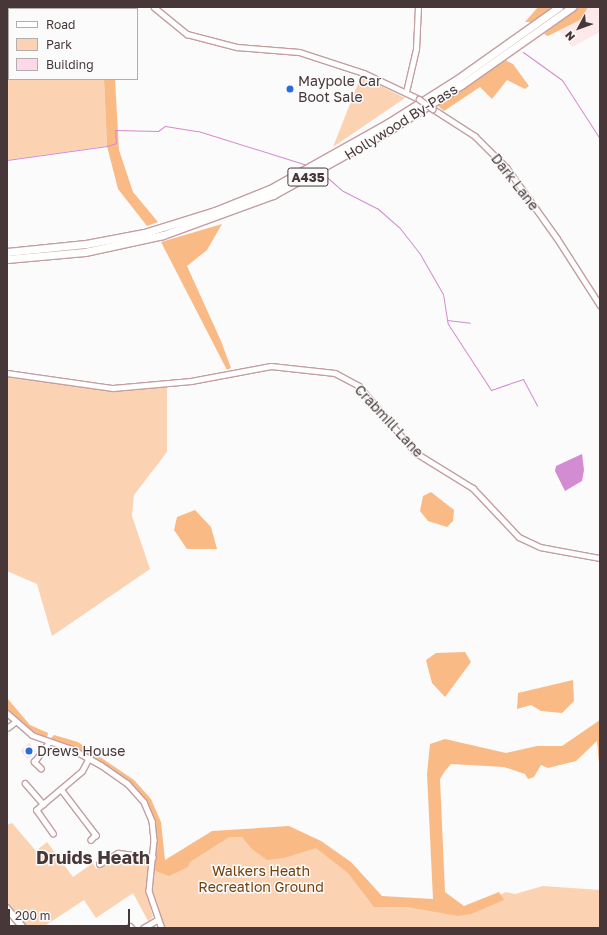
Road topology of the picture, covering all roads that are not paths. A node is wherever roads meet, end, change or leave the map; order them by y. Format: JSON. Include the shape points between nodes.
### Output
{"nodes":[{"id":1,"x":154,"y":7,"type":"edge"},
{"id":2,"x":418,"y":7,"type":"edge"},
{"id":3,"x":559,"y":7,"type":"edge"},
{"id":4,"x":572,"y":7,"type":"edge"},
{"id":5,"x":406,"y":92,"type":"junction"},
{"id":6,"x":7,"y":252,"type":"edge"},
{"id":7,"x":7,"y":259,"type":"edge"},
{"id":8,"x":600,"y":305,"type":"edge"},
{"id":9,"x":7,"y":372,"type":"edge"},
{"id":10,"x":600,"y":558,"type":"edge"},
{"id":11,"x":7,"y":713,"type":"edge"},
{"id":12,"x":15,"y":722,"type":"junction"},
{"id":13,"x":7,"y":728,"type":"edge"},
{"id":14,"x":49,"y":742,"type":"junction"},
{"id":15,"x":89,"y":758,"type":"junction"},
{"id":16,"x":41,"y":770,"type":"dead end"},
{"id":17,"x":25,"y":783,"type":"dead end"},
{"id":18,"x":60,"y":789,"type":"junction"},
{"id":19,"x":43,"y":804,"type":"junction"},
{"id":20,"x":53,"y":834,"type":"dead end"},
{"id":21,"x":91,"y":840,"type":"dead end"},
{"id":22,"x":153,"y":857,"type":"junction"},
{"id":23,"x":99,"y":864,"type":"dead end"},
{"id":24,"x":7,"y":908,"type":"edge"},
{"id":25,"x":157,"y":920,"type":"junction"},
{"id":26,"x":24,"y":928,"type":"edge"},
{"id":27,"x":143,"y":928,"type":"edge"},
{"id":28,"x":162,"y":928,"type":"edge"}],
"edges":[{"from":1,"to":5,"type":"street","name":"Dark Lane","via":[[186,34],[210,42],[299,52],[364,73]]},
{"from":2,"to":5,"type":"street","via":[[416,49]]},
{"from":3,"to":6,"type":"highway","name":"Hollywood By-Pass","number":"A435","via":[[388,123],[270,189],[215,211],[144,233],[86,244]]},
{"from":4,"to":7,"type":"highway","name":"Hollywood By-Pass","number":"A435","via":[[461,85],[391,129],[273,195],[163,235],[86,252]]},
{"from":5,"to":8,"type":"street","name":"Dark Lane","bridge":true,"via":[[475,136],[507,168],[558,238]]},
{"from":9,"to":10,"type":"street","name":"Crabmill Lane","via":[[113,388],[191,381],[266,366],[288,365],[335,373],[360,386],[416,453],[473,488],[519,537],[540,548]]},
{"from":11,"to":12,"type":"street"},
{"from":12,"to":13,"type":"street"},
{"from":12,"to":14,"type":"street","via":[[32,735]]},
{"from":14,"to":15,"type":"street"},
{"from":14,"to":16,"type":"street","via":[[34,762]]},
{"from":15,"to":18,"type":"street","via":[[82,771]]},
{"from":15,"to":22,"type":"street","via":[[127,783],[144,802],[152,821]]},
{"from":17,"to":19,"type":"street"},
{"from":18,"to":19,"type":"street"},
{"from":18,"to":21,"type":"street","via":[[96,835]]},
{"from":19,"to":20,"type":"street","via":[[36,814]]},
{"from":22,"to":23,"type":"street","via":[[118,854]]},
{"from":22,"to":25,"type":"street","via":[[149,891]]},
{"from":24,"to":26,"type":"street"},
{"from":25,"to":27,"type":"street"},
{"from":25,"to":28,"type":"street"}]}
